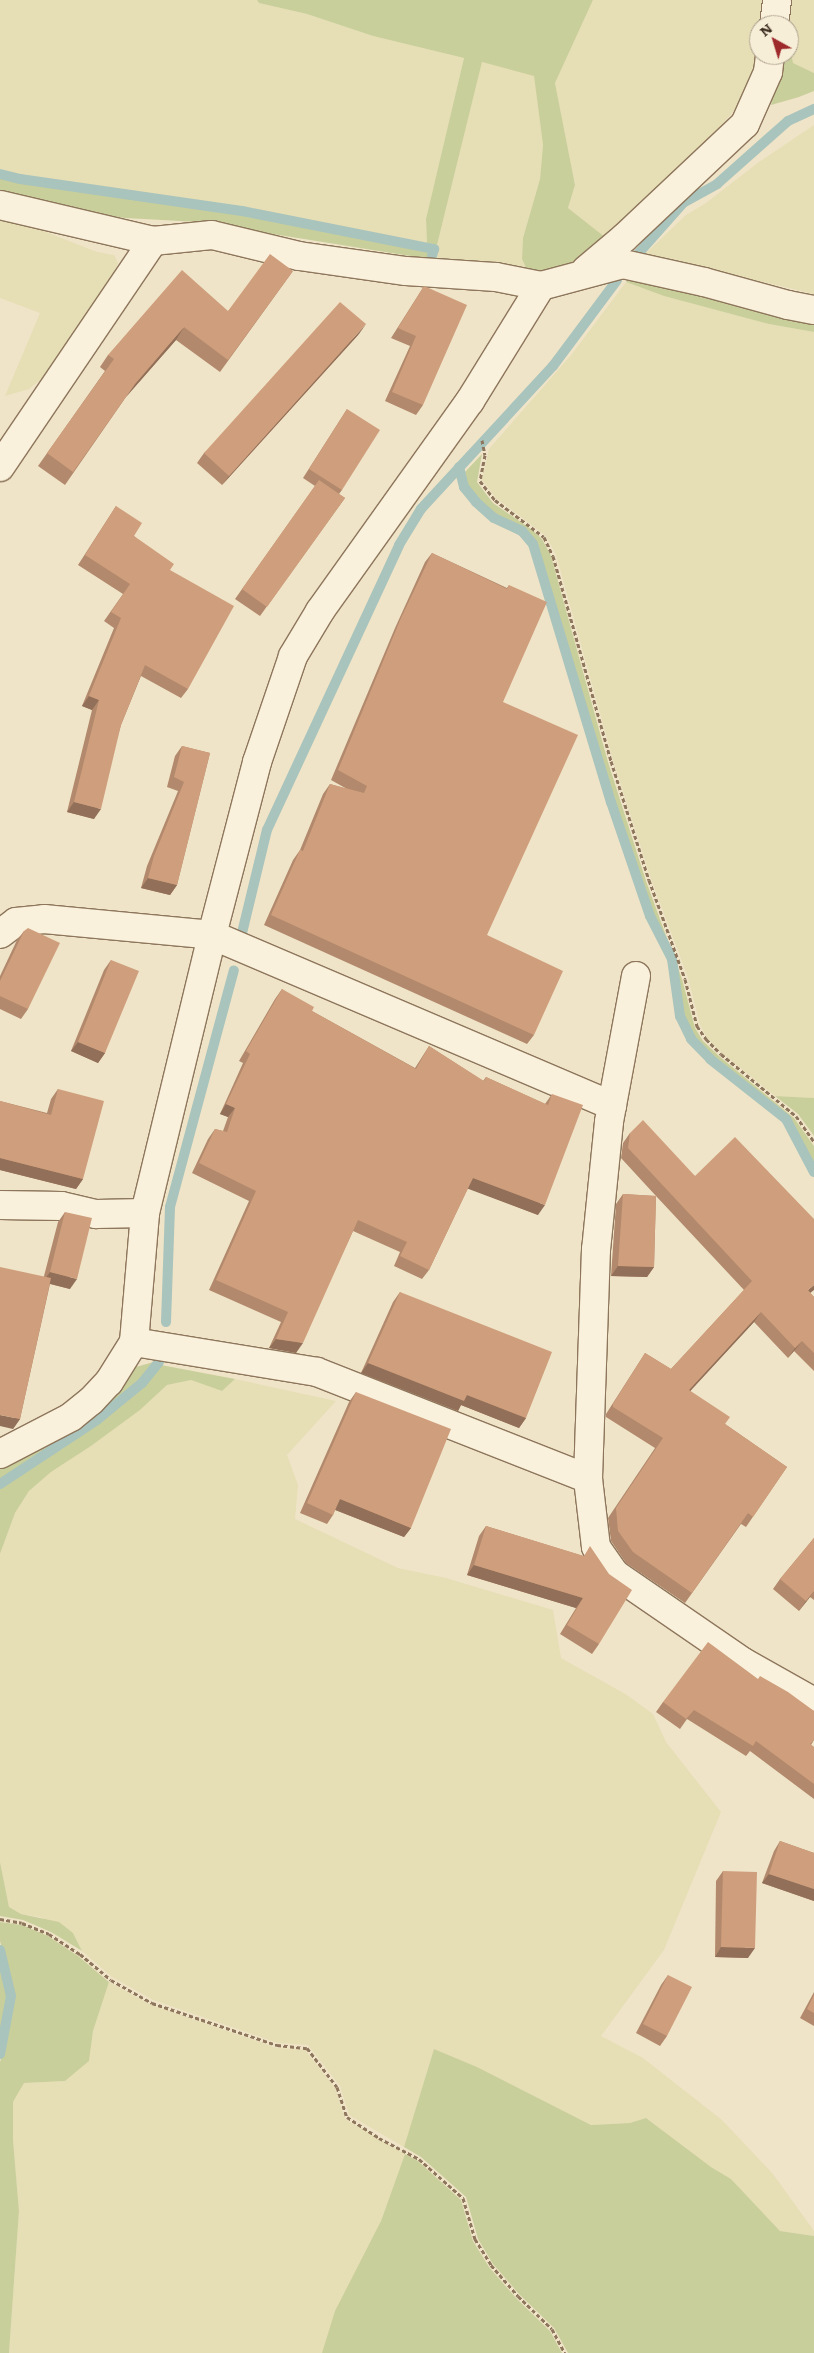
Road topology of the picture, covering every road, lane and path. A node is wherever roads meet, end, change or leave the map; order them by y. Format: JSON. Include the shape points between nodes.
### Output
{"nodes":[{"id":1,"x":777,"y":0,"type":"edge"},
{"id":2,"x":775,"y":15,"type":"edge"},
{"id":3,"x":769,"y":65,"type":"edge"},
{"id":4,"x":0,"y":205,"type":"edge"},
{"id":5,"x":153,"y":241,"type":"junction"},
{"id":6,"x":581,"y":274,"type":"junction"},
{"id":7,"x":541,"y":286,"type":"junction"},
{"id":8,"x":814,"y":310,"type":"edge"},
{"id":9,"x":470,"y":401,"type":"junction"},
{"id":10,"x":0,"y":467,"type":"edge"},
{"id":11,"x":0,"y":934,"type":"edge"},
{"id":12,"x":212,"y":935,"type":"junction"},
{"id":13,"x":636,"y":976,"type":"dead end"},
{"id":14,"x":612,"y":1106,"type":"junction"},
{"id":15,"x":814,"y":1142,"type":"edge"},
{"id":16,"x":0,"y":1205,"type":"edge"},
{"id":17,"x":145,"y":1213,"type":"junction"},
{"id":18,"x":134,"y":1342,"type":"junction"},
{"id":19,"x":0,"y":1454,"type":"edge"},
{"id":20,"x":588,"y":1479,"type":"junction"},
{"id":21,"x":814,"y":1702,"type":"edge"},
{"id":22,"x":0,"y":1919,"type":"edge"},
{"id":23,"x":565,"y":2353,"type":"edge"}],
"edges":[{"from":1,"to":2,"type":"street"},
{"from":3,"to":6,"type":"street","via":[[745,124]]},
{"from":4,"to":5,"type":"street"},
{"from":5,"to":7,"type":"street","via":[[212,235],[299,256],[406,270],[496,277]]},
{"from":5,"to":10,"type":"street"},
{"from":6,"to":7,"type":"street"},
{"from":6,"to":8,"type":"street","via":[[624,264]]},
{"from":7,"to":9,"type":"street"},
{"from":9,"to":12,"type":"street","via":[[320,611],[293,656],[257,762]]},
{"from":9,"to":15,"type":"path","via":[[485,455],[480,481],[495,500],[544,537],[553,556],[611,761],[648,880],[685,979],[697,1026],[721,1054],[796,1116]]},
{"from":11,"to":12,"type":"street","via":[[16,922],[44,919]]},
{"from":12,"to":14,"type":"street"},
{"from":12,"to":17,"type":"street"},
{"from":13,"to":14,"type":"street"},
{"from":14,"to":20,"type":"street","via":[[596,1249]]},
{"from":16,"to":17,"type":"street","via":[[61,1206],[96,1214]]},
{"from":17,"to":18,"type":"street"},
{"from":18,"to":19,"type":"street","via":[[109,1382],[91,1401],[71,1417]]},
{"from":18,"to":20,"type":"street","via":[[317,1372]]},
{"from":20,"to":21,"type":"street","via":[[596,1547],[616,1574],[743,1662]]},
{"from":22,"to":23,"type":"path","via":[[22,1922],[50,1934],[111,1980],[152,2003],[277,2045],[307,2048],[337,2087],[347,2117],[420,2159],[463,2198],[476,2240],[492,2265],[552,2329]]}]}
